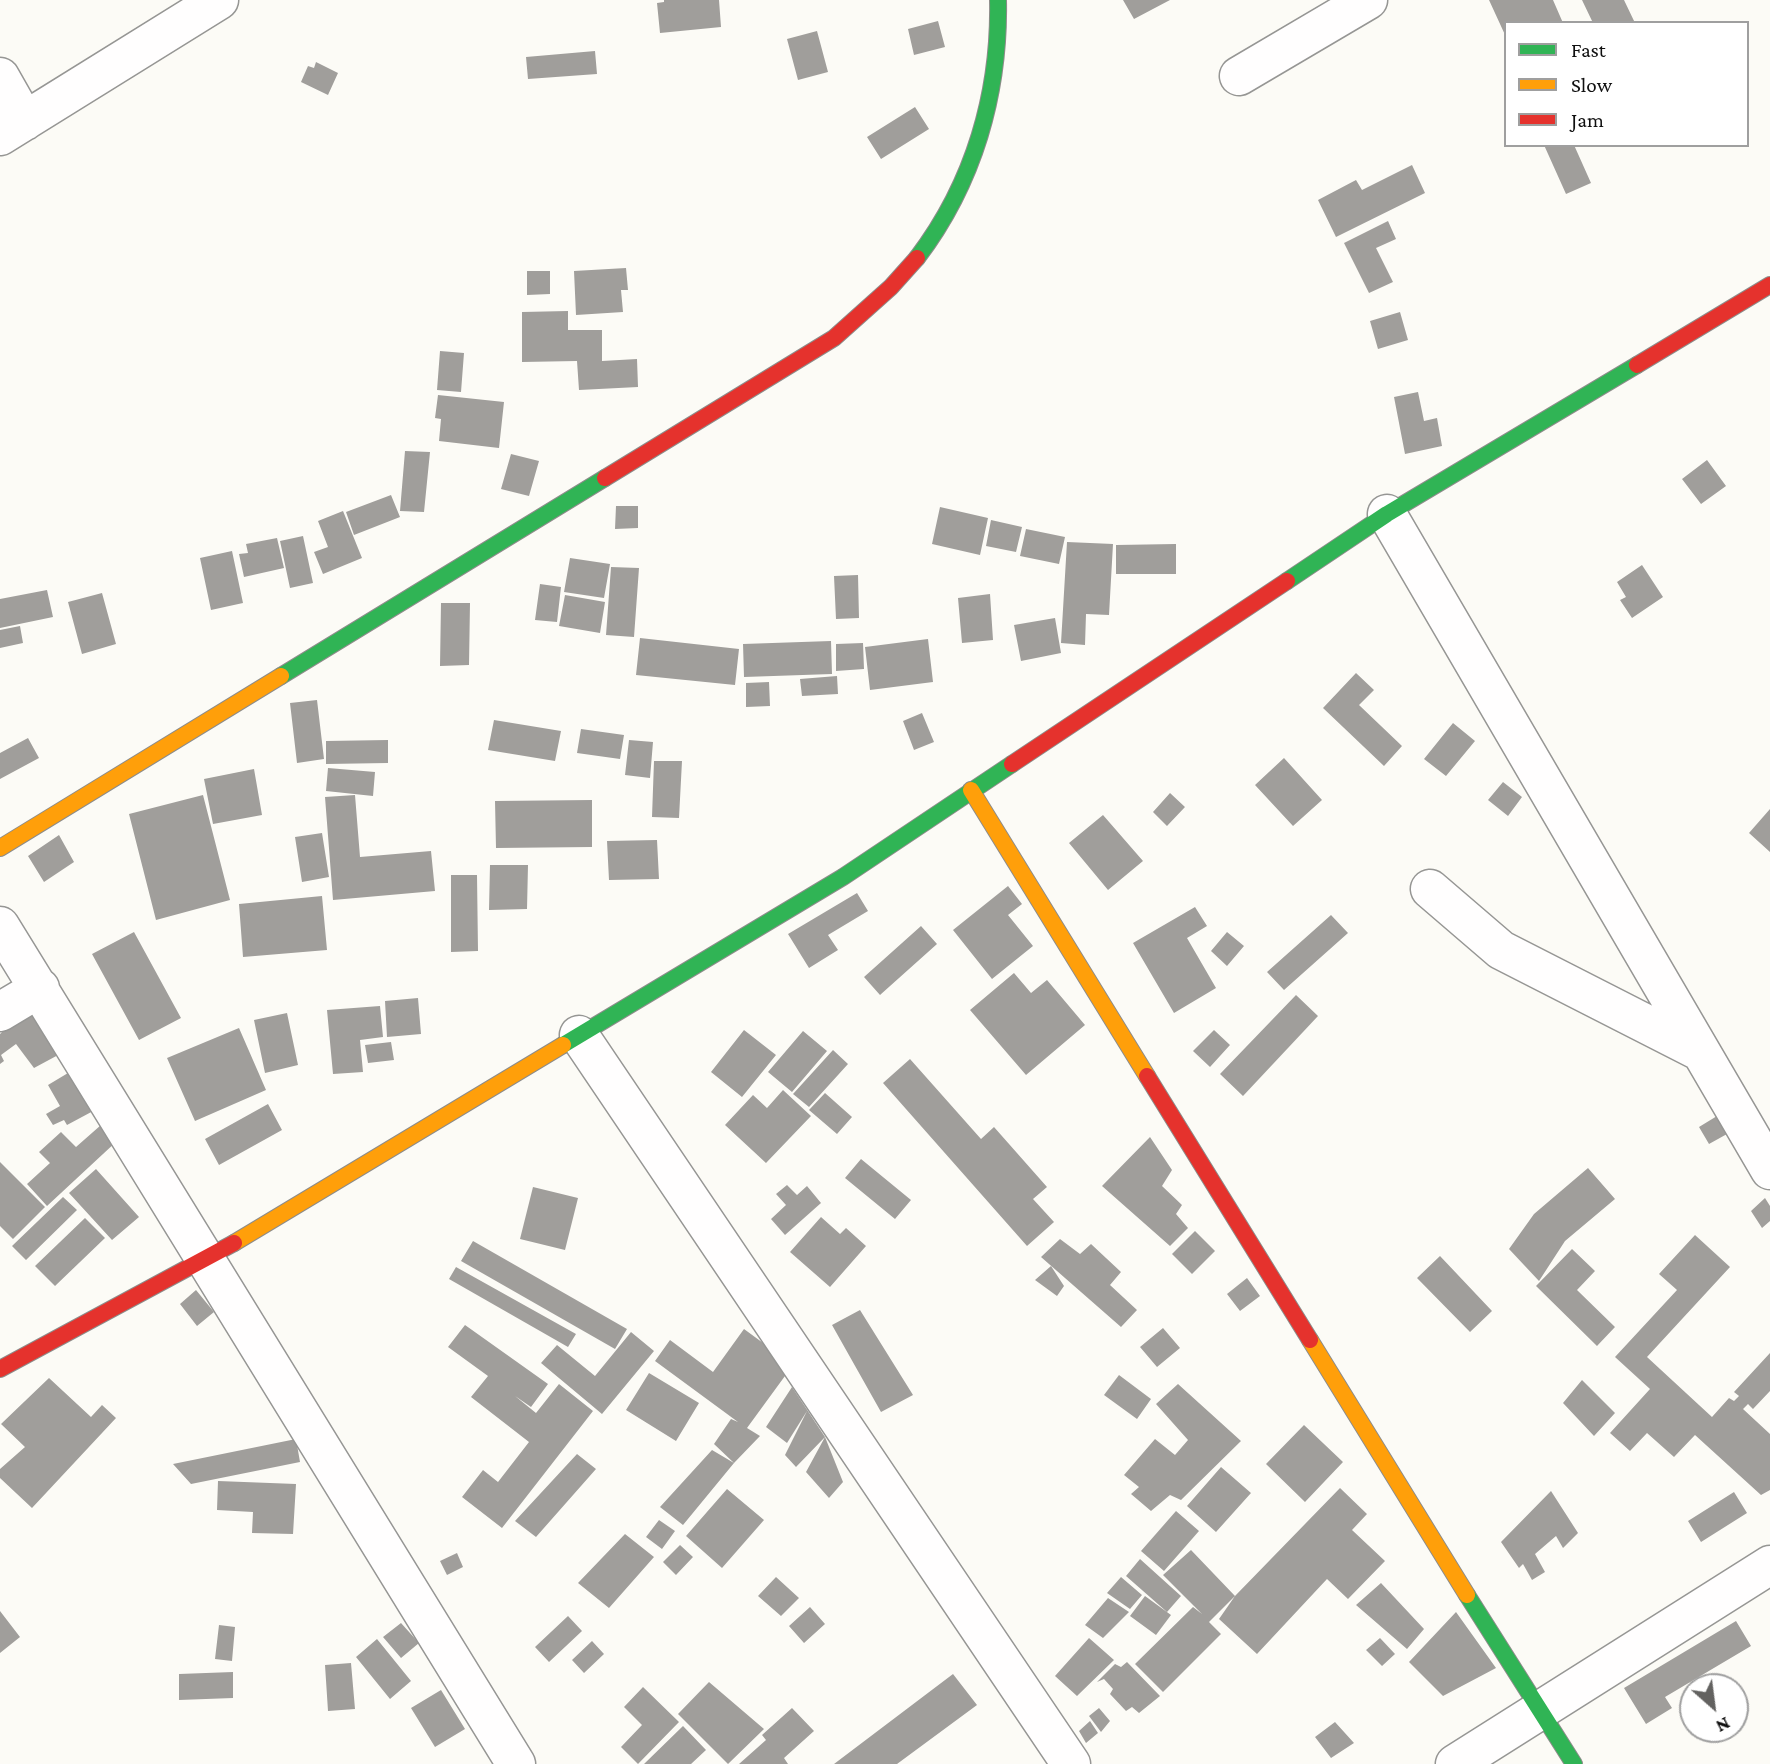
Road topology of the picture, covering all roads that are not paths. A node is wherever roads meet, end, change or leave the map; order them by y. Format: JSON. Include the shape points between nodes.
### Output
{"nodes":[{"id":1,"x":219,"y":0,"type":"edge"},
{"id":2,"x":998,"y":0,"type":"edge"},
{"id":3,"x":1368,"y":0,"type":"edge"},
{"id":4,"x":1239,"y":76,"type":"dead end"},
{"id":5,"x":0,"y":77,"type":"edge"},
{"id":6,"x":13,"y":129,"type":"edge"},
{"id":7,"x":1770,"y":285,"type":"edge"},
{"id":8,"x":1387,"y":514,"type":"junction"},
{"id":9,"x":971,"y":790,"type":"junction"},
{"id":10,"x":0,"y":848,"type":"edge"},
{"id":11,"x":1430,"y":889,"type":"dead end"},
{"id":12,"x":0,"y":926,"type":"edge"},
{"id":13,"x":40,"y":988,"type":"junction"},
{"id":14,"x":0,"y":1012,"type":"edge"},
{"id":15,"x":579,"y":1035,"type":"junction"},
{"id":16,"x":1701,"y":1052,"type":"junction"},
{"id":17,"x":1770,"y":1170,"type":"edge"},
{"id":18,"x":205,"y":1260,"type":"junction"},
{"id":19,"x":0,"y":1369,"type":"edge"},
{"id":20,"x":1770,"y":1565,"type":"edge"},
{"id":21,"x":1538,"y":1712,"type":"junction"},
{"id":22,"x":516,"y":1764,"type":"edge"},
{"id":23,"x":1071,"y":1764,"type":"edge"},
{"id":24,"x":1455,"y":1764,"type":"edge"},
{"id":25,"x":1574,"y":1764,"type":"edge"}],
"edges":[{"from":1,"to":6,"type":"street"},
{"from":2,"to":10,"type":"street","via":[[994,84],[978,144],[954,200],[921,252],[880,298],[843,330]]},
{"from":3,"to":4,"type":"street"},
{"from":5,"to":6,"type":"street"},
{"from":7,"to":8,"type":"street"},
{"from":8,"to":9,"type":"street"},
{"from":8,"to":16,"type":"street"},
{"from":9,"to":15,"type":"street","via":[[843,877]]},
{"from":9,"to":21,"type":"street"},
{"from":11,"to":16,"type":"street","via":[[1501,950]]},
{"from":12,"to":13,"type":"street"},
{"from":13,"to":14,"type":"street"},
{"from":13,"to":18,"type":"street"},
{"from":15,"to":18,"type":"street"},
{"from":15,"to":23,"type":"street"},
{"from":16,"to":17,"type":"street"},
{"from":18,"to":19,"type":"street"},
{"from":18,"to":22,"type":"street"},
{"from":20,"to":21,"type":"street"},
{"from":21,"to":24,"type":"street"},
{"from":21,"to":25,"type":"street"}]}
